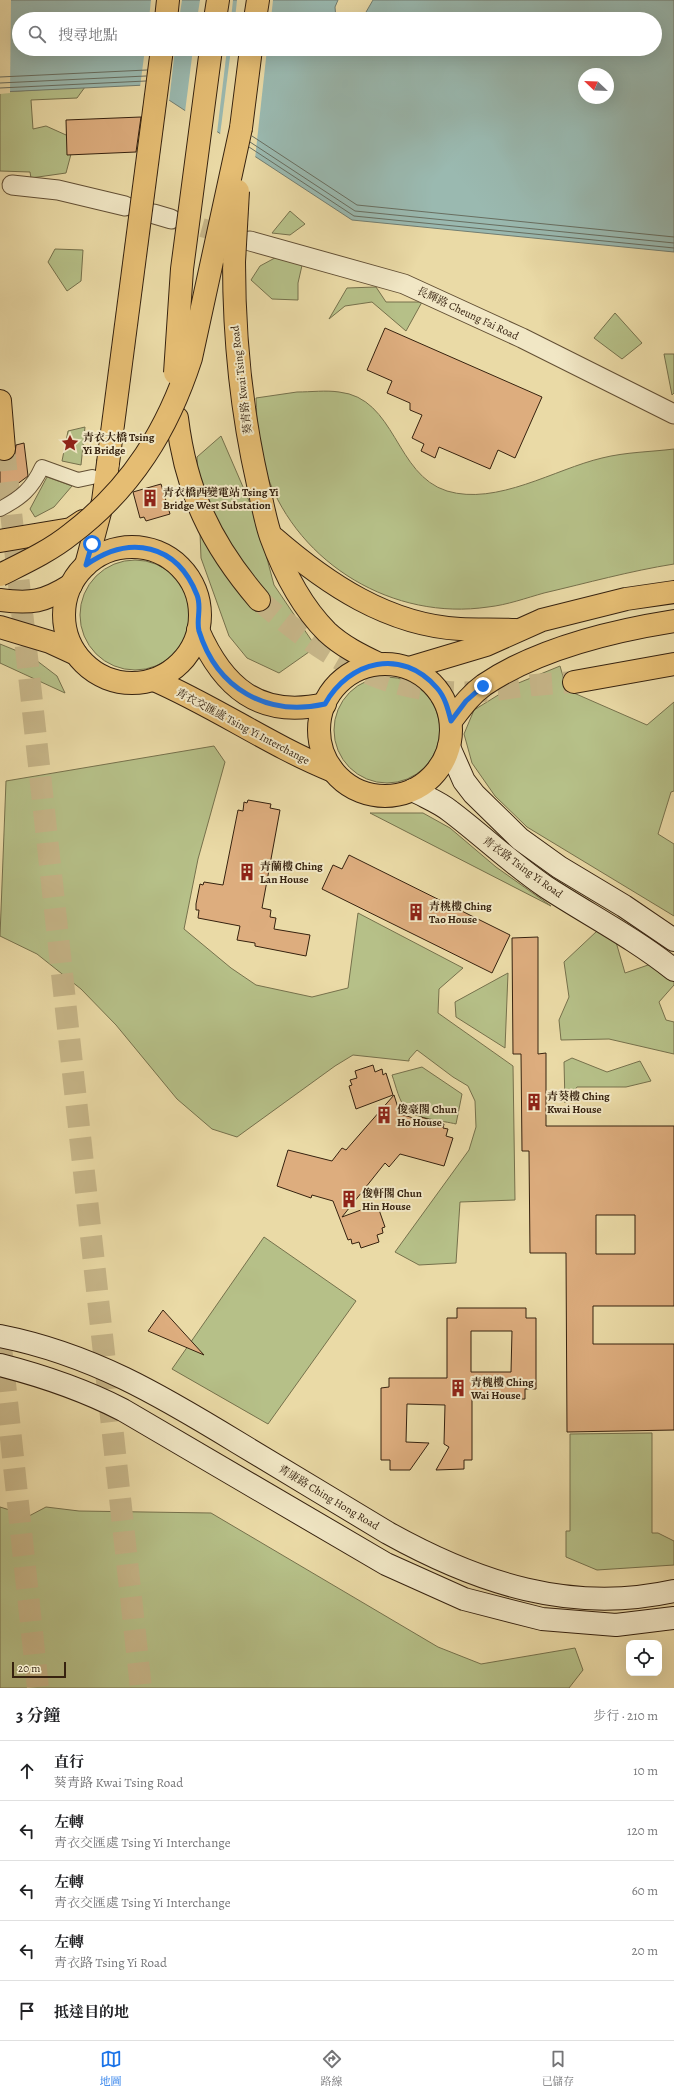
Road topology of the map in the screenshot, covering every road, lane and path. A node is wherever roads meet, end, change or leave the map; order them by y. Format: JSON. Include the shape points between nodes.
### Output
{"nodes":[{"id":1,"x":168,"y":0,"type":"edge"},
{"id":2,"x":218,"y":0,"type":"edge"},
{"id":3,"x":258,"y":0,"type":"edge"},
{"id":4,"x":167,"y":12,"type":"edge"},
{"id":5,"x":216,"y":12,"type":"edge"},
{"id":6,"x":256,"y":12,"type":"edge"},
{"id":7,"x":161,"y":56,"type":"edge"},
{"id":8,"x":210,"y":56,"type":"edge"},
{"id":9,"x":250,"y":56,"type":"edge"},
{"id":10,"x":241,"y":128,"type":"junction"},
{"id":11,"x":12,"y":185,"type":"dead end"},
{"id":12,"x":125,"y":206,"type":"dead end"},
{"id":13,"x":250,"y":241,"type":"tunnel mouth"},
{"id":14,"x":175,"y":373,"type":"dead end"},
{"id":15,"x":0,"y":401,"type":"edge"},
{"id":16,"x":674,"y":414,"type":"edge"},
{"id":17,"x":177,"y":418,"type":"dead end"},
{"id":18,"x":4,"y":449,"type":"dead end"},
{"id":19,"x":92,"y":477,"type":"dead end"},
{"id":20,"x":103,"y":501,"type":"junction"},
{"id":21,"x":0,"y":509,"type":"edge"},
{"id":22,"x":270,"y":535,"type":"junction"},
{"id":23,"x":0,"y":541,"type":"edge"},
{"id":24,"x":86,"y":565,"type":"junction"},
{"id":25,"x":0,"y":575,"type":"edge"},
{"id":26,"x":71,"y":585,"type":"junction"},
{"id":27,"x":674,"y":592,"type":"edge"},
{"id":28,"x":0,"y":600,"type":"edge"},
{"id":29,"x":259,"y":600,"type":"tunnel mouth"},
{"id":30,"x":665,"y":623,"type":"edge"},
{"id":31,"x":0,"y":627,"type":"edge"},
{"id":32,"x":198,"y":630,"type":"junction"},
{"id":33,"x":518,"y":630,"type":"junction"},
{"id":34,"x":76,"y":654,"type":"junction"},
{"id":35,"x":379,"y":664,"type":"junction"},
{"id":36,"x":674,"y":664,"type":"edge"},
{"id":37,"x":409,"y":668,"type":"junction"},
{"id":38,"x":154,"y":680,"type":"junction"},
{"id":39,"x":574,"y":682,"type":"tunnel mouth"},
{"id":40,"x":325,"y":704,"type":"junction"},
{"id":41,"x":451,"y":721,"type":"junction"},
{"id":42,"x":449,"y":747,"type":"junction"},
{"id":43,"x":333,"y":771,"type":"junction"},
{"id":44,"x":413,"y":790,"type":"junction"},
{"id":45,"x":674,"y":940,"type":"edge"},
{"id":46,"x":674,"y":970,"type":"edge"},
{"id":47,"x":0,"y":1336,"type":"edge"},
{"id":48,"x":0,"y":1366,"type":"edge"},
{"id":49,"x":674,"y":1591,"type":"edge"},
{"id":50,"x":674,"y":1618,"type":"edge"}],
"edges":[{"from":1,"to":4,"type":"main road"},
{"from":2,"to":5,"type":"main road"},
{"from":3,"to":6,"type":"main road"},
{"from":7,"to":20,"type":"main road","bridge":true},
{"from":8,"to":14,"type":"main road","bridge":true,"via":[[182,269]]},
{"from":9,"to":10,"type":"main road","name":"葵青路 Kwai Tsing Road"},
{"from":10,"to":22,"type":"main road","name":"葵青路 Kwai Tsing Road","bridge":true,"via":[[234,262],[234,312],[239,383],[251,452]]},
{"from":10,"to":25,"type":"main road","bridge":true,"via":[[191,358],[179,394],[154,444],[129,478],[96,513],[55,545]]},
{"from":11,"to":12,"type":"street","via":[[58,190]]},
{"from":13,"to":16,"type":"street","name":"長輝路 Cheung Fai Road","via":[[404,284],[522,338]]},
{"from":15,"to":18,"type":"main road"},
{"from":17,"to":29,"type":"main road","via":[[196,501],[214,540],[235,572]]},
{"from":19,"to":21,"type":"street","via":[[78,480],[42,467],[36,481],[19,500]]},
{"from":20,"to":23,"type":"main road","via":[[83,521],[70,529]]},
{"from":20,"to":24,"type":"main road"},
{"from":22,"to":33,"type":"main road","via":[[332,583],[358,600],[385,612],[453,628]]},
{"from":22,"to":35,"type":"main road","name":"葵青路 Kwai Tsing Road","via":[[290,580],[318,622],[343,645]]},
{"from":24,"to":26,"type":"main road"},
{"from":24,"to":32,"type":"main road","via":[[108,552],[132,547],[150,549],[162,554],[178,564],[189,577],[198,597]]},
{"from":26,"to":28,"type":"main road","via":[[52,597],[39,601],[24,603]]},
{"from":26,"to":34,"type":"main road","via":[[65,605],[65,625],[70,644]]},
{"from":27,"to":33,"type":"main road","via":[[626,599],[542,620]]},
{"from":30,"to":41,"type":"main road","via":[[588,640],[512,668],[483,686],[466,701]]},
{"from":31,"to":34,"type":"main road","via":[[50,642]]},
{"from":32,"to":38,"type":"main road","via":[[182,662],[168,674]]},
{"from":32,"to":40,"type":"main road","via":[[208,653],[228,680],[256,700],[290,708],[308,708]]},
{"from":33,"to":37,"type":"main road","via":[[486,645]]},
{"from":34,"to":38,"type":"main road","via":[[89,668],[118,682]]},
{"from":35,"to":37,"type":"main road","name":"青衣交匯處 Tsing Yi Interchange"},
{"from":35,"to":40,"type":"main road","name":"青衣交匯處 Tsing Yi Interchange","via":[[354,671],[332,691]]},
{"from":36,"to":39,"type":"main road"},
{"from":37,"to":41,"type":"main road","name":"青衣交匯處 Tsing Yi Interchange","via":[[424,675],[437,688],[447,704]]},
{"from":38,"to":43,"type":"main road","name":"青衣交匯處 Tsing Yi Interchange","via":[[240,723],[298,757]]},
{"from":40,"to":43,"type":"main road","name":"青衣交匯處 Tsing Yi Interchange","via":[[320,721],[320,739],[324,756]]},
{"from":41,"to":42,"type":"main road","name":"青衣交匯處 Tsing Yi Interchange"},
{"from":42,"to":44,"type":"main road","name":"青衣交匯處 Tsing Yi Interchange","via":[[435,774]]},
{"from":42,"to":45,"type":"main road","name":"青衣路 Tsing Yi Road","via":[[464,781],[474,794],[520,839],[559,867]]},
{"from":43,"to":44,"type":"main road","name":"青衣交匯處 Tsing Yi Interchange","via":[[342,780],[364,793],[390,796]]},
{"from":44,"to":46,"type":"main road","name":"青衣路 Tsing Yi Road","via":[[449,810],[507,858],[546,886],[611,925]]},
{"from":47,"to":49,"type":"main road","name":"青康路 Ching Hong Road","via":[[66,1353],[98,1365],[138,1385],[184,1409],[417,1550],[464,1571],[518,1588],[562,1596],[638,1597]]},
{"from":48,"to":50,"type":"main road","via":[[66,1384],[123,1410],[386,1564],[464,1599],[549,1620],[616,1626]]}]}
